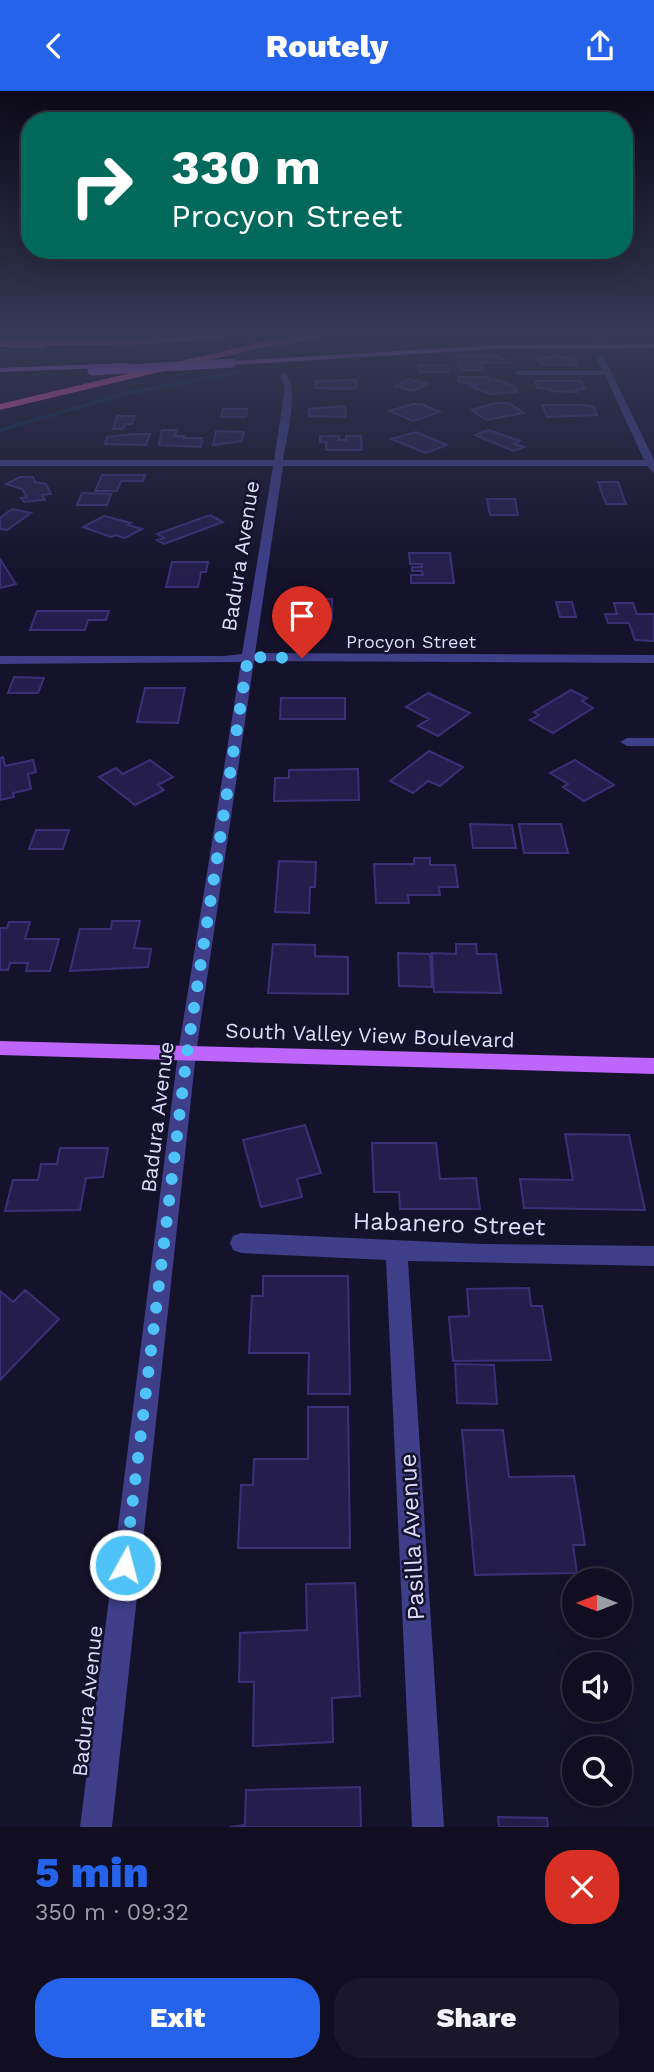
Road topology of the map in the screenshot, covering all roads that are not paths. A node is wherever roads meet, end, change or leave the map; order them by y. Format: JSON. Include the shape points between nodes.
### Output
{"nodes":[{"id":1,"x":284,"y":417,"type":"edge"},
{"id":2,"x":629,"y":417,"type":"edge"},
{"id":3,"x":277,"y":462,"type":"junction"},
{"id":4,"x":0,"y":463,"type":"edge"},
{"id":5,"x":653,"y":466,"type":"edge"},
{"id":6,"x":248,"y":657,"type":"junction"},
{"id":7,"x":654,"y":659,"type":"edge"},
{"id":8,"x":0,"y":660,"type":"edge"},
{"id":9,"x":627,"y":742,"type":"dead end"},
{"id":10,"x":654,"y":742,"type":"edge"},
{"id":11,"x":0,"y":1048,"type":"edge"},
{"id":12,"x":187,"y":1053,"type":"junction"},
{"id":13,"x":654,"y":1066,"type":"edge"},
{"id":14,"x":241,"y":1243,"type":"dead end"},
{"id":15,"x":396,"y":1248,"type":"junction"},
{"id":16,"x":654,"y":1256,"type":"edge"},
{"id":17,"x":96,"y":1827,"type":"edge"},
{"id":18,"x":428,"y":1827,"type":"edge"}],
"edges":[{"from":1,"to":3,"type":"street","name":"Badura Avenue"},
{"from":2,"to":5,"type":"street"},
{"from":3,"to":4,"type":"street"},
{"from":3,"to":5,"type":"street"},
{"from":3,"to":6,"type":"street","name":"Badura Avenue"},
{"from":6,"to":7,"type":"street","name":"Procyon Street"},
{"from":6,"to":8,"type":"street","name":"Procyon Street"},
{"from":6,"to":12,"type":"street","name":"Badura Avenue"},
{"from":9,"to":10,"type":"street"},
{"from":11,"to":12,"type":"main road","name":"South Valley View Boulevard"},
{"from":12,"to":13,"type":"main road","name":"South Valley View Boulevard"},
{"from":12,"to":17,"type":"street","name":"Badura Avenue"},
{"from":14,"to":15,"type":"street","name":"Habanero Street"},
{"from":15,"to":16,"type":"street","name":"Habanero Street"},
{"from":15,"to":18,"type":"street","name":"Pasilla Avenue"}]}
